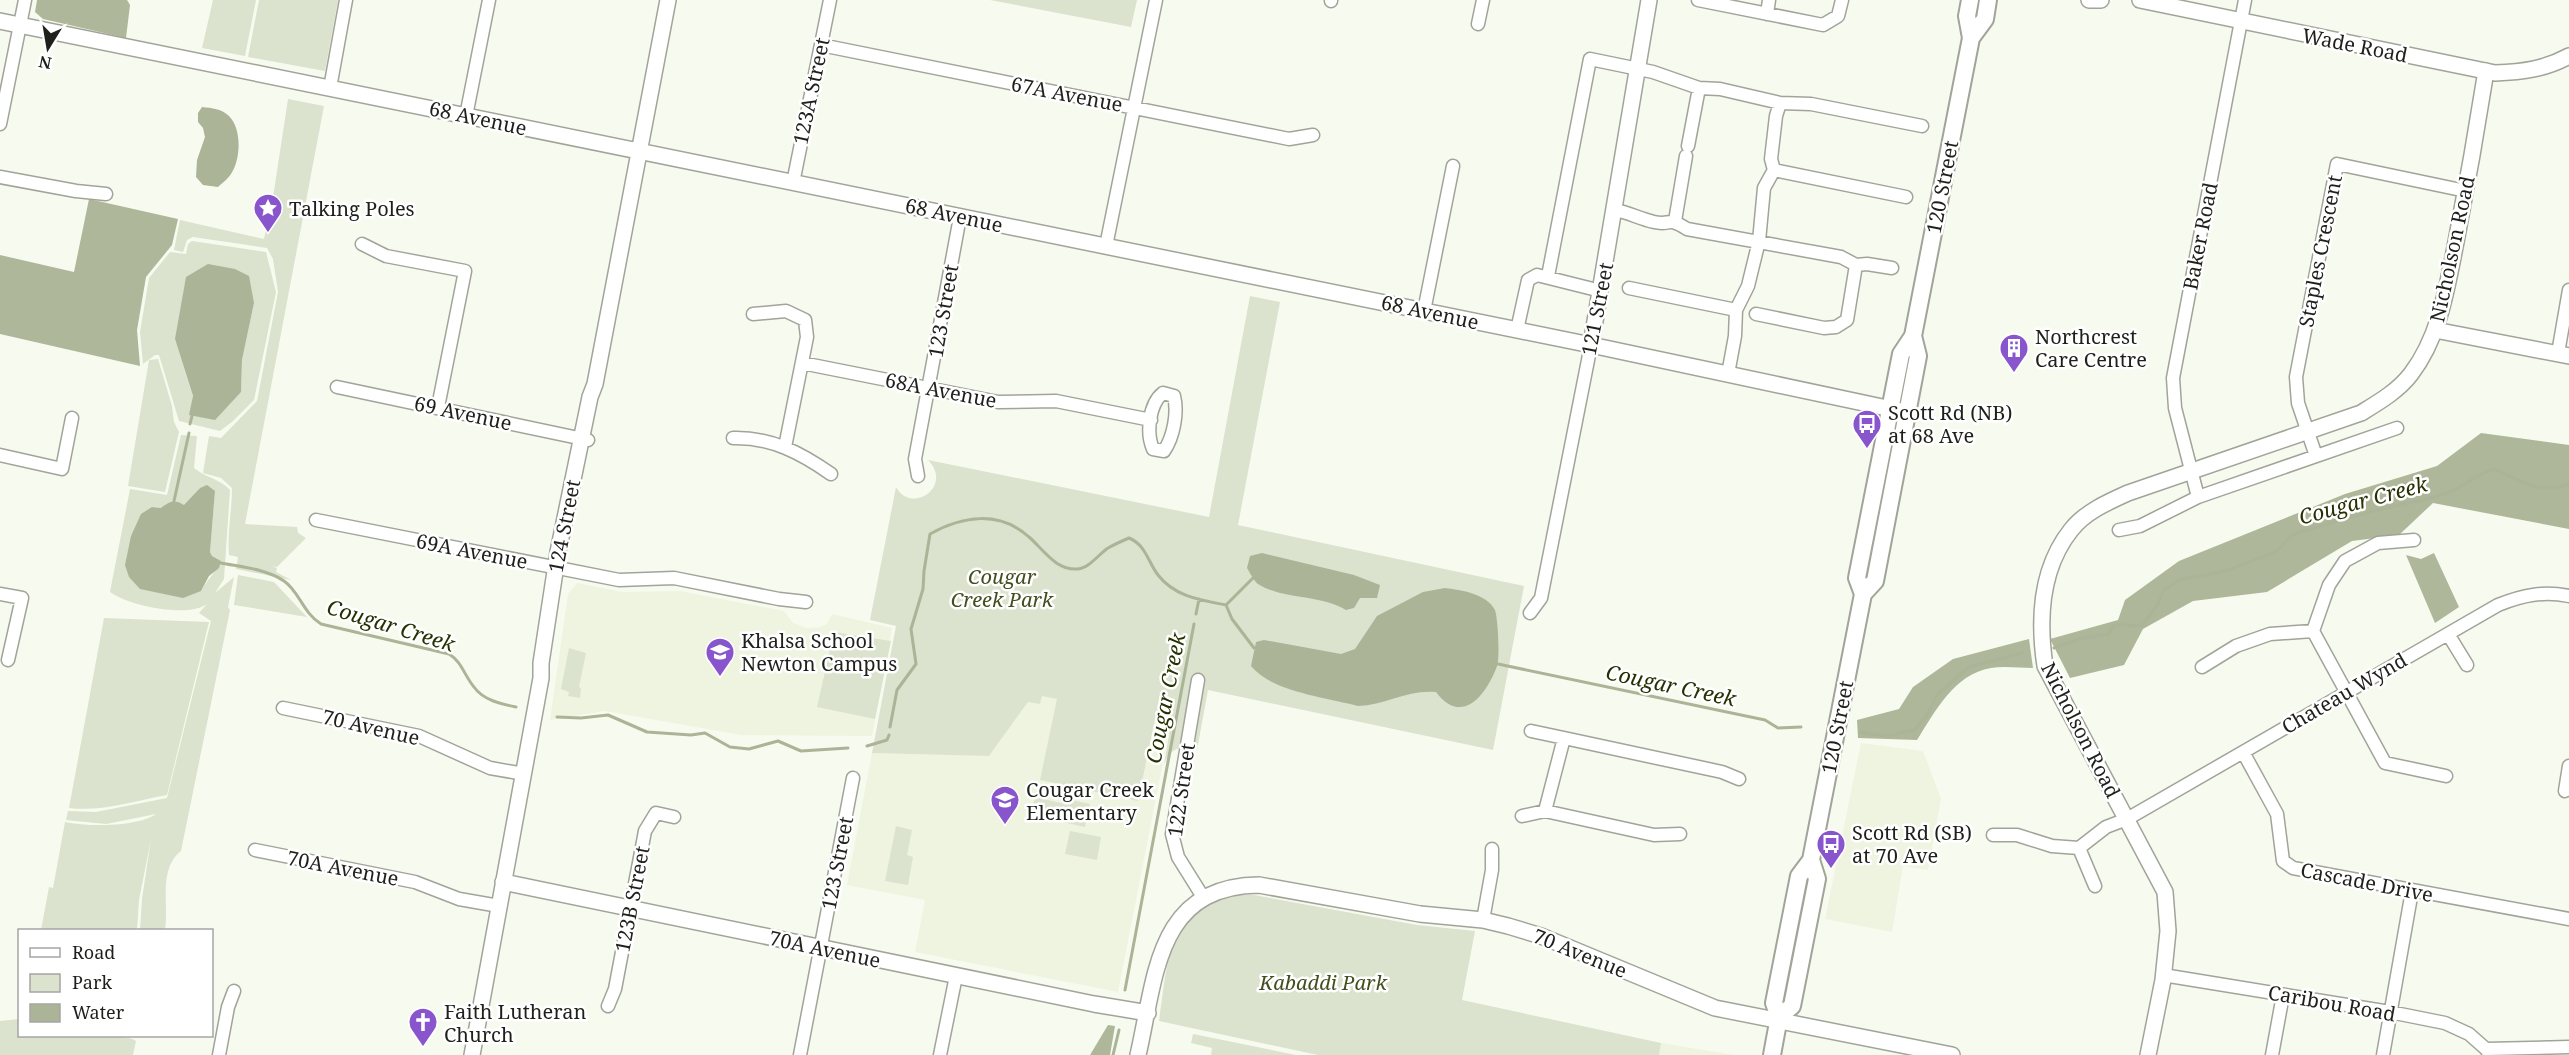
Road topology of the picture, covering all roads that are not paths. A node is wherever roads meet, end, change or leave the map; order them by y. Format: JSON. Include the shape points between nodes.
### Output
{"nodes":[{"id":1,"x":25,"y":0,"type":"edge"},
{"id":2,"x":346,"y":0,"type":"edge"},
{"id":3,"x":489,"y":0,"type":"edge"},
{"id":4,"x":668,"y":0,"type":"edge"},
{"id":5,"x":830,"y":0,"type":"edge"},
{"id":6,"x":1156,"y":0,"type":"edge"},
{"id":7,"x":1482,"y":0,"type":"edge"},
{"id":8,"x":1649,"y":0,"type":"edge"},
{"id":9,"x":1700,"y":0,"type":"edge"},
{"id":10,"x":1770,"y":0,"type":"edge"},
{"id":11,"x":1842,"y":0,"type":"edge"},
{"id":12,"x":1970,"y":0,"type":"edge"},
{"id":13,"x":1988,"y":0,"type":"edge"},
{"id":14,"x":2089,"y":0,"type":"edge"},
{"id":15,"x":2101,"y":0,"type":"edge"},
{"id":16,"x":2140,"y":0,"type":"edge"},
{"id":17,"x":2246,"y":0,"type":"edge"},
{"id":18,"x":1767,"y":14,"type":"junction"},
{"id":19,"x":0,"y":21,"type":"edge"},
{"id":20,"x":2241,"y":22,"type":"junction"},
{"id":21,"x":1478,"y":24,"type":"dead end"},
{"id":22,"x":20,"y":25,"type":"junction"},
{"id":23,"x":1971,"y":38,"type":"junction"},
{"id":24,"x":821,"y":45,"type":"junction"},
{"id":25,"x":2569,"y":56,"type":"edge"},
{"id":26,"x":1639,"y":69,"type":"junction"},
{"id":27,"x":2486,"y":71,"type":"junction"},
{"id":28,"x":330,"y":88,"type":"junction"},
{"id":29,"x":1699,"y":88,"type":"junction"},
{"id":30,"x":1780,"y":103,"type":"junction"},
{"id":31,"x":1134,"y":108,"type":"junction"},
{"id":32,"x":466,"y":116,"type":"junction"},
{"id":33,"x":0,"y":124,"type":"edge"},
{"id":34,"x":1922,"y":126,"type":"dead end"},
{"id":35,"x":1313,"y":135,"type":"dead end"},
{"id":36,"x":640,"y":152,"type":"junction"},
{"id":37,"x":1453,"y":166,"type":"dead end"},
{"id":38,"x":1774,"y":170,"type":"junction"},
{"id":39,"x":0,"y":177,"type":"edge"},
{"id":40,"x":793,"y":183,"type":"junction"},
{"id":41,"x":2466,"y":191,"type":"junction"},
{"id":42,"x":106,"y":194,"type":"dead end"},
{"id":43,"x":1906,"y":197,"type":"dead end"},
{"id":44,"x":1616,"y":210,"type":"junction"},
{"id":45,"x":960,"y":217,"type":"junction"},
{"id":46,"x":1675,"y":221,"type":"junction"},
{"id":47,"x":1760,"y":241,"type":"junction"},
{"id":48,"x":362,"y":244,"type":"dead end"},
{"id":49,"x":1106,"y":246,"type":"junction"},
{"id":50,"x":1856,"y":265,"type":"junction"},
{"id":51,"x":1892,"y":268,"type":"dead end"},
{"id":52,"x":1548,"y":276,"type":"junction"},
{"id":53,"x":1629,"y":288,"type":"dead end"},
{"id":54,"x":2569,"y":290,"type":"edge"},
{"id":55,"x":1601,"y":291,"type":"junction"},
{"id":56,"x":1736,"y":310,"type":"junction"},
{"id":57,"x":1424,"y":311,"type":"junction"},
{"id":58,"x":753,"y":314,"type":"dead end"},
{"id":59,"x":1756,"y":314,"type":"dead end"},
{"id":60,"x":1517,"y":330,"type":"junction"},
{"id":61,"x":2435,"y":330,"type":"junction"},
{"id":62,"x":1913,"y":336,"type":"junction"},
{"id":63,"x":1591,"y":345,"type":"junction"},
{"id":64,"x":2564,"y":354,"type":"edge"},
{"id":65,"x":802,"y":363,"type":"junction"},
{"id":66,"x":1728,"y":374,"type":"junction"},
{"id":67,"x":337,"y":387,"type":"dead end"},
{"id":68,"x":929,"y":389,"type":"junction"},
{"id":69,"x":438,"y":408,"type":"junction"},
{"id":70,"x":1890,"y":408,"type":"junction"},
{"id":71,"x":1907,"y":412,"type":"junction"},
{"id":72,"x":72,"y":418,"type":"dead end"},
{"id":73,"x":1151,"y":420,"type":"dead end"},
{"id":74,"x":2397,"y":428,"type":"dead end"},
{"id":75,"x":2308,"y":431,"type":"junction"},
{"id":76,"x":733,"y":438,"type":"dead end"},
{"id":77,"x":584,"y":439,"type":"junction"},
{"id":78,"x":785,"y":447,"type":"junction"},
{"id":79,"x":0,"y":455,"type":"edge"},
{"id":80,"x":2316,"y":456,"type":"junction"},
{"id":81,"x":2192,"y":471,"type":"junction"},
{"id":82,"x":831,"y":474,"type":"dead end"},
{"id":83,"x":918,"y":476,"type":"dead end"},
{"id":84,"x":2198,"y":497,"type":"junction"},
{"id":85,"x":316,"y":520,"type":"dead end"},
{"id":86,"x":2120,"y":530,"type":"dead end"},
{"id":87,"x":2414,"y":540,"type":"dead end"},
{"id":88,"x":560,"y":569,"type":"junction"},
{"id":89,"x":0,"y":594,"type":"edge"},
{"id":90,"x":1863,"y":594,"type":"junction"},
{"id":91,"x":2569,"y":596,"type":"edge"},
{"id":92,"x":806,"y":602,"type":"dead end"},
{"id":93,"x":1530,"y":613,"type":"dead end"},
{"id":94,"x":2313,"y":631,"type":"junction"},
{"id":95,"x":2448,"y":634,"type":"junction"},
{"id":96,"x":8,"y":660,"type":"dead end"},
{"id":97,"x":2467,"y":665,"type":"dead end"},
{"id":98,"x":2202,"y":667,"type":"dead end"},
{"id":99,"x":1198,"y":680,"type":"dead end"},
{"id":100,"x":2345,"y":691,"type":"junction"},
{"id":101,"x":283,"y":708,"type":"dead end"},
{"id":102,"x":1531,"y":731,"type":"dead end"},
{"id":103,"x":1564,"y":738,"type":"junction"},
{"id":104,"x":2243,"y":752,"type":"junction"},
{"id":105,"x":2569,"y":766,"type":"edge"},
{"id":106,"x":524,"y":774,"type":"junction"},
{"id":107,"x":2446,"y":776,"type":"dead end"},
{"id":108,"x":854,"y":778,"type":"dead end"},
{"id":109,"x":1739,"y":779,"type":"dead end"},
{"id":110,"x":2565,"y":791,"type":"dead end"},
{"id":111,"x":1545,"y":811,"type":"junction"},
{"id":112,"x":1522,"y":816,"type":"dead end"},
{"id":113,"x":674,"y":817,"type":"dead end"},
{"id":114,"x":2127,"y":819,"type":"junction"},
{"id":115,"x":1680,"y":834,"type":"dead end"},
{"id":116,"x":1993,"y":835,"type":"dead end"},
{"id":117,"x":2079,"y":848,"type":"junction"},
{"id":118,"x":1492,"y":849,"type":"dead end"},
{"id":119,"x":255,"y":850,"type":"dead end"},
{"id":120,"x":503,"y":882,"type":"junction"},
{"id":121,"x":2095,"y":886,"type":"dead end"},
{"id":122,"x":2412,"y":891,"type":"junction"},
{"id":123,"x":1203,"y":897,"type":"junction"},
{"id":124,"x":499,"y":906,"type":"junction"},
{"id":125,"x":631,"y":908,"type":"junction"},
{"id":126,"x":2569,"y":919,"type":"edge"},
{"id":127,"x":1483,"y":920,"type":"junction"},
{"id":128,"x":820,"y":948,"type":"junction"},
{"id":129,"x":2163,"y":975,"type":"junction"},
{"id":130,"x":956,"y":976,"type":"junction"},
{"id":131,"x":234,"y":991,"type":"dead end"},
{"id":132,"x":2283,"y":994,"type":"junction"},
{"id":133,"x":609,"y":1006,"type":"dead end"},
{"id":134,"x":2390,"y":1012,"type":"junction"},
{"id":135,"x":1148,"y":1013,"type":"junction"},
{"id":136,"x":1779,"y":1019,"type":"junction"},
{"id":137,"x":2569,"y":1047,"type":"edge"},
{"id":138,"x":2488,"y":1052,"type":"edge"},
{"id":139,"x":219,"y":1055,"type":"edge"},
{"id":140,"x":471,"y":1055,"type":"edge"},
{"id":141,"x":800,"y":1055,"type":"edge"},
{"id":142,"x":940,"y":1055,"type":"edge"},
{"id":143,"x":1138,"y":1055,"type":"edge"},
{"id":144,"x":1772,"y":1055,"type":"edge"},
{"id":145,"x":1952,"y":1055,"type":"edge"},
{"id":146,"x":2148,"y":1055,"type":"edge"},
{"id":147,"x":2272,"y":1055,"type":"edge"},
{"id":148,"x":2383,"y":1055,"type":"edge"}],
"edges":[{"from":1,"to":22,"type":"street"},
{"from":2,"to":28,"type":"street"},
{"from":3,"to":32,"type":"street"},
{"from":4,"to":36,"type":"street","name":"124 Street"},
{"from":5,"to":24,"type":"street","name":"123A Street"},
{"from":6,"to":31,"type":"street"},
{"from":7,"to":21,"type":"street"},
{"from":8,"to":26,"type":"street","name":"121 Street"},
{"from":9,"to":18,"type":"street"},
{"from":10,"to":18,"type":"street"},
{"from":11,"to":18,"type":"street","via":[[1838,16],[1823,25]]},
{"from":12,"to":23,"type":"main road","name":"120 Street","via":[[1967,16]]},
{"from":13,"to":23,"type":"main road","name":"120 Street","via":[[1985,19]]},
{"from":14,"to":15,"type":"street"},
{"from":16,"to":20,"type":"street","name":"Wade Road"},
{"from":17,"to":20,"type":"street","name":"Baker Road"},
{"from":19,"to":22,"type":"street","name":"68 Avenue"},
{"from":20,"to":27,"type":"street","name":"Wade Road"},
{"from":20,"to":81,"type":"street","name":"Baker Road","via":[[2173,378],[2175,408]]},
{"from":22,"to":28,"type":"street","name":"68 Avenue"},
{"from":22,"to":33,"type":"street"},
{"from":23,"to":62,"type":"main road","name":"120 Street"},
{"from":24,"to":31,"type":"street","name":"67A Avenue"},
{"from":24,"to":40,"type":"street","name":"123A Street"},
{"from":25,"to":27,"type":"street","name":"Wade Road","via":[[2525,72]]},
{"from":26,"to":29,"type":"street"},
{"from":26,"to":44,"type":"street","name":"121 Street"},
{"from":26,"to":52,"type":"street","via":[[1590,59]]},
{"from":27,"to":41,"type":"street","name":"Nicholson Road"},
{"from":28,"to":32,"type":"street","name":"68 Avenue"},
{"from":29,"to":30,"type":"street"},
{"from":29,"to":46,"type":"street"},
{"from":30,"to":34,"type":"street","via":[[1811,104]]},
{"from":30,"to":38,"type":"street","via":[[1771,159]]},
{"from":31,"to":35,"type":"street","name":"67A Avenue","via":[[1289,139]]},
{"from":31,"to":49,"type":"street"},
{"from":32,"to":36,"type":"street","name":"68 Avenue"},
{"from":36,"to":40,"type":"street","name":"68 Avenue"},
{"from":36,"to":77,"type":"street","name":"124 Street"},
{"from":37,"to":57,"type":"street"},
{"from":38,"to":43,"type":"street"},
{"from":38,"to":47,"type":"street","via":[[1764,188]]},
{"from":39,"to":42,"type":"street"},
{"from":40,"to":45,"type":"street","name":"68 Avenue"},
{"from":41,"to":61,"type":"street","name":"Nicholson Road"},
{"from":41,"to":75,"type":"street","name":"Staples Crescent","via":[[2337,164],[2296,376],[2298,403]]},
{"from":44,"to":46,"type":"street","via":[[1655,223]]},
{"from":44,"to":55,"type":"street","name":"121 Street"},
{"from":45,"to":49,"type":"street","name":"68 Avenue"},
{"from":45,"to":68,"type":"street","name":"123 Street"},
{"from":46,"to":47,"type":"street","via":[[1687,229]]},
{"from":47,"to":50,"type":"street","via":[[1842,257]]},
{"from":47,"to":56,"type":"street","via":[[1748,286]]},
{"from":48,"to":69,"type":"street","via":[[386,256],[465,271]]},
{"from":49,"to":57,"type":"street","name":"68 Avenue"},
{"from":50,"to":51,"type":"street"},
{"from":50,"to":59,"type":"street","via":[[1846,320],[1836,327]]},
{"from":52,"to":55,"type":"street"},
{"from":52,"to":60,"type":"street","via":[[1537,275],[1528,280]]},
{"from":53,"to":56,"type":"street"},
{"from":54,"to":64,"type":"street"},
{"from":55,"to":63,"type":"street","name":"121 Street"},
{"from":56,"to":66,"type":"street"},
{"from":57,"to":60,"type":"street","name":"68 Avenue"},
{"from":58,"to":65,"type":"street","via":[[786,310],[805,320],[807,337]]},
{"from":60,"to":63,"type":"street","name":"68 Avenue"},
{"from":61,"to":64,"type":"street"},
{"from":61,"to":75,"type":"street","name":"Nicholson Road","via":[[2411,374],[2391,395],[2361,413]]},
{"from":62,"to":70,"type":"main road","name":"120 Street","via":[[1900,354]]},
{"from":62,"to":71,"type":"main road","name":"120 Street","via":[[1918,356]]},
{"from":63,"to":66,"type":"street","name":"68 Avenue"},
{"from":63,"to":93,"type":"street","name":"121 Street","via":[[1541,598]]},
{"from":65,"to":68,"type":"street","name":"68A Avenue"},
{"from":65,"to":78,"type":"street"},
{"from":66,"to":70,"type":"street","name":"68 Avenue"},
{"from":67,"to":69,"type":"street","name":"69 Avenue"},
{"from":68,"to":73,"type":"street","name":"68A Avenue","via":[[998,402],[1056,401]]},
{"from":68,"to":83,"type":"street","name":"123 Street","via":[[915,459]]},
{"from":69,"to":77,"type":"street","name":"69 Avenue"},
{"from":70,"to":71,"type":"street","name":"68 Avenue"},
{"from":70,"to":90,"type":"main road","name":"120 Street","via":[[1857,578]]},
{"from":71,"to":90,"type":"main road","name":"120 Street","via":[[1875,581]]},
{"from":72,"to":79,"type":"street","via":[[62,469]]},
{"from":74,"to":80,"type":"street"},
{"from":75,"to":80,"type":"street"},
{"from":75,"to":81,"type":"street","name":"Nicholson Road"},
{"from":76,"to":78,"type":"street","via":[[753,438]]},
{"from":77,"to":88,"type":"street","name":"124 Street"},
{"from":78,"to":82,"type":"street"},
{"from":80,"to":84,"type":"street"},
{"from":81,"to":84,"type":"street"},
{"from":81,"to":114,"type":"street","name":"Nicholson Road","via":[[2099,506],[2071,529],[2045,583],[2041,636],[2045,666]]},
{"from":84,"to":86,"type":"street","via":[[2140,525]]},
{"from":85,"to":88,"type":"street","name":"69A Avenue"},
{"from":87,"to":94,"type":"street","via":[[2378,543],[2344,561],[2329,585]]},
{"from":88,"to":92,"type":"street","name":"69A Avenue","via":[[619,580],[674,578]]},
{"from":88,"to":106,"type":"street","name":"124 Street"},
{"from":89,"to":96,"type":"street","via":[[22,598]]},
{"from":90,"to":136,"type":"main road","name":"120 Street","via":[[1811,860],[1799,876],[1784,946],[1774,1003]]},
{"from":91,"to":95,"type":"street","name":"Chateau Wynd","via":[[2550,592],[2523,595],[2498,604]]},
{"from":94,"to":98,"type":"street","via":[[2270,634],[2236,646]]},
{"from":94,"to":100,"type":"street"},
{"from":95,"to":97,"type":"street"},
{"from":95,"to":100,"type":"street","name":"Chateau Wynd"},
{"from":99,"to":123,"type":"street","name":"122 Street","via":[[1172,834],[1178,857]]},
{"from":100,"to":104,"type":"street","name":"Chateau Wynd"},
{"from":100,"to":107,"type":"street","via":[[2385,764]]},
{"from":101,"to":106,"type":"street","name":"70 Avenue","via":[[419,736],[490,768]]},
{"from":102,"to":103,"type":"street"},
{"from":103,"to":109,"type":"street"},
{"from":103,"to":111,"type":"street"},
{"from":104,"to":114,"type":"street","name":"Chateau Wynd"},
{"from":104,"to":122,"type":"street","name":"Cascade Drive","via":[[2277,814],[2283,861],[2293,868]]},
{"from":105,"to":110,"type":"street"},
{"from":106,"to":120,"type":"street","name":"124 Street"},
{"from":108,"to":128,"type":"street","name":"123 Street"},
{"from":111,"to":112,"type":"street"},
{"from":111,"to":115,"type":"street","via":[[1654,836]]},
{"from":113,"to":125,"type":"street","name":"123B Street","via":[[656,813],[645,831]]},
{"from":114,"to":117,"type":"street","name":"Nicholson Road","via":[[2106,827]]},
{"from":114,"to":129,"type":"street","name":"Nicholson Road","via":[[2165,892],[2168,931]]},
{"from":116,"to":117,"type":"street","via":[[2017,835],[2052,846]]},
{"from":117,"to":121,"type":"street"},
{"from":118,"to":127,"type":"street"},
{"from":119,"to":124,"type":"street","name":"70A Avenue","via":[[415,882],[459,899]]},
{"from":120,"to":124,"type":"street","name":"124 Street"},
{"from":120,"to":125,"type":"street","name":"70A Avenue"},
{"from":122,"to":126,"type":"street","name":"Cascade Drive"},
{"from":122,"to":134,"type":"street"},
{"from":123,"to":127,"type":"street","name":"70 Avenue","via":[[1237,885],[1259,885],[1420,914]]},
{"from":123,"to":135,"type":"street","via":[[1171,929],[1163,946]]},
{"from":124,"to":140,"type":"street","name":"124 Street"},
{"from":125,"to":128,"type":"street","name":"70A Avenue"},
{"from":125,"to":133,"type":"street","name":"123B Street"},
{"from":127,"to":136,"type":"street","name":"70 Avenue","via":[[1540,936],[1715,1008]]},
{"from":128,"to":130,"type":"street","name":"70A Avenue"},
{"from":128,"to":141,"type":"street","name":"123 Street"},
{"from":129,"to":132,"type":"street","name":"Caribou Road"},
{"from":129,"to":146,"type":"street","name":"Nicholson Road"},
{"from":130,"to":135,"type":"street","name":"70A Avenue"},
{"from":130,"to":142,"type":"street"},
{"from":131,"to":139,"type":"street"},
{"from":132,"to":134,"type":"street","name":"Caribou Road"},
{"from":132,"to":147,"type":"street"},
{"from":134,"to":138,"type":"street","name":"Caribou Road","via":[[2445,1023],[2469,1034]]},
{"from":134,"to":148,"type":"street"},
{"from":135,"to":143,"type":"street"},
{"from":136,"to":144,"type":"main road","name":"120 Street"},
{"from":136,"to":145,"type":"street","name":"70 Avenue"},
{"from":137,"to":138,"type":"street"}]}
